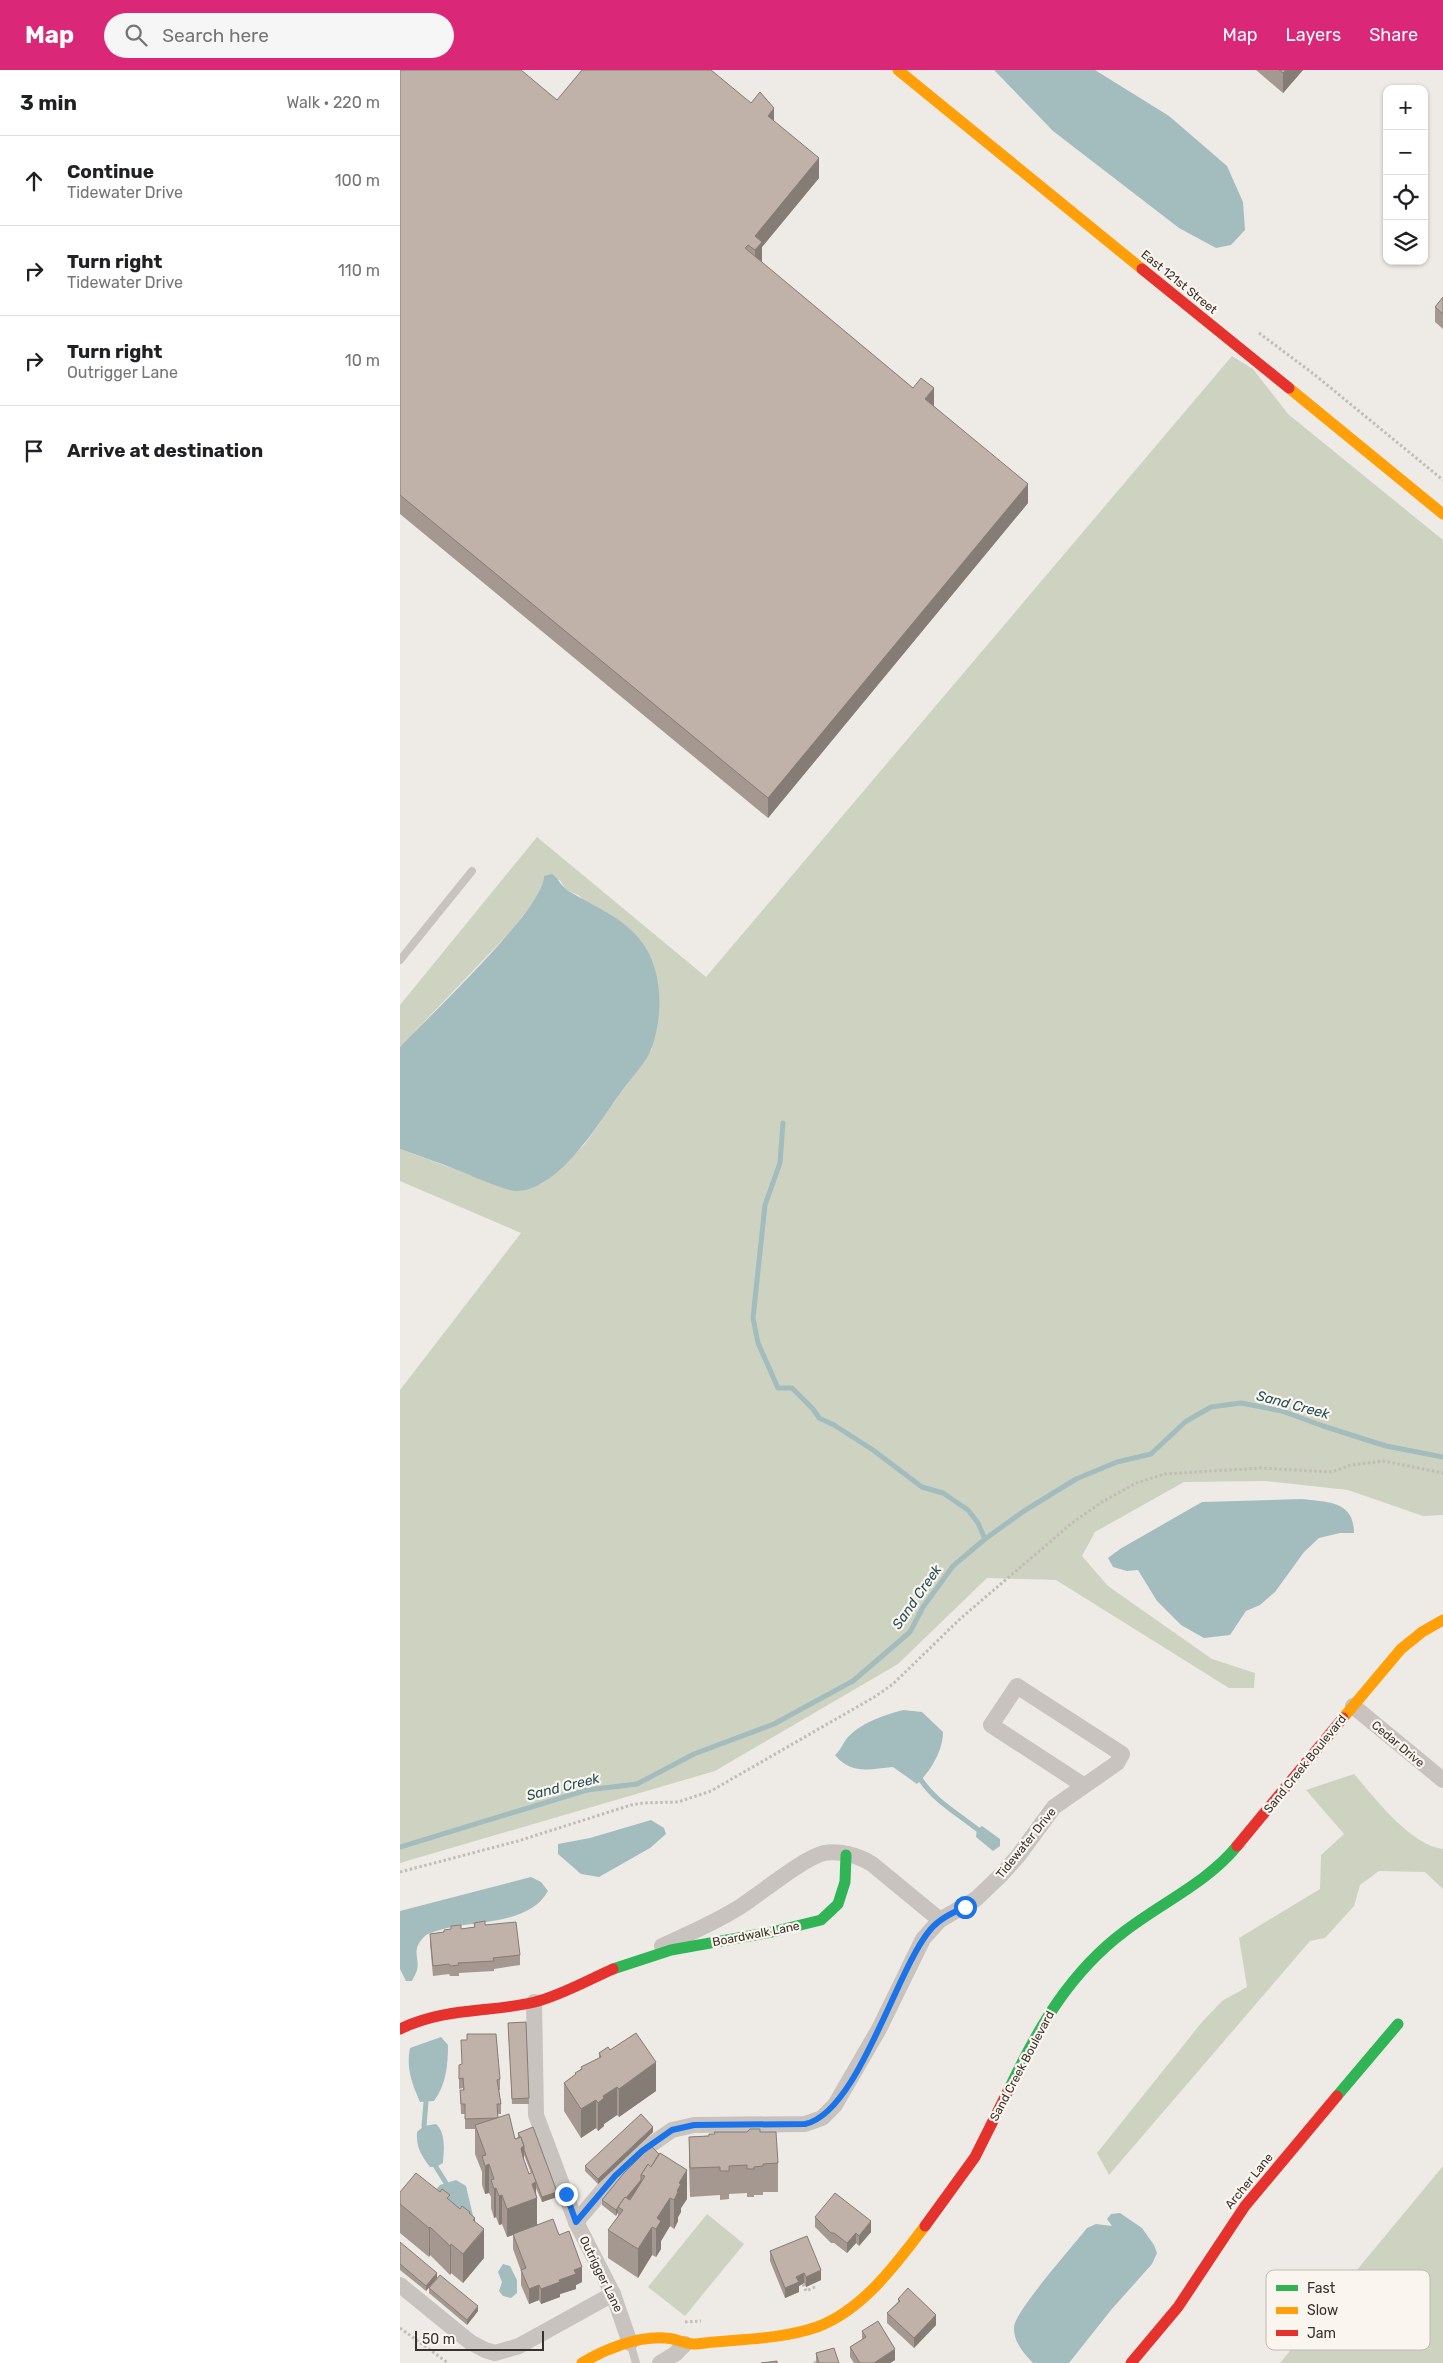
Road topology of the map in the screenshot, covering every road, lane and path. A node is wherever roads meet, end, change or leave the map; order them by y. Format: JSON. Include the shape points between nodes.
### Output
{"nodes":[{"id":1,"x":898,"y":70,"type":"edge"},
{"id":2,"x":1259,"y":333,"type":"dead end"},
{"id":3,"x":1443,"y":480,"type":"edge"},
{"id":4,"x":1443,"y":514,"type":"edge"},
{"id":5,"x":472,"y":871,"type":"dead end"},
{"id":6,"x":400,"y":960,"type":"edge"},
{"id":7,"x":1443,"y":1473,"type":"edge"},
{"id":8,"x":1443,"y":1620,"type":"edge"},
{"id":9,"x":1353,"y":1706,"type":"junction"},
{"id":10,"x":1443,"y":1780,"type":"edge"},
{"id":11,"x":1083,"y":1785,"type":"junction"},
{"id":12,"x":846,"y":1854,"type":"junction"},
{"id":13,"x":400,"y":1872,"type":"edge"},
{"id":14,"x":940,"y":1920,"type":"junction"},
{"id":15,"x":620,"y":1966,"type":"junction"},
{"id":16,"x":534,"y":2002,"type":"junction"},
{"id":17,"x":1398,"y":2024,"type":"dead end"},
{"id":18,"x":400,"y":2029,"type":"edge"},
{"id":19,"x":576,"y":2222,"type":"junction"},
{"id":20,"x":803,"y":2284,"type":"edge"},
{"id":21,"x":400,"y":2285,"type":"edge"},
{"id":22,"x":815,"y":2287,"type":"dead end"},
{"id":23,"x":613,"y":2294,"type":"junction"},
{"id":24,"x":710,"y":2321,"type":"dead end"},
{"id":25,"x":680,"y":2322,"type":"dead end"},
{"id":26,"x":400,"y":2328,"type":"edge"},
{"id":27,"x":630,"y":2343,"type":"junction"},
{"id":28,"x":685,"y":2344,"type":"junction"},
{"id":29,"x":825,"y":2358,"type":"edge"},
{"id":30,"x":448,"y":2363,"type":"edge"},
{"id":31,"x":582,"y":2363,"type":"edge"},
{"id":32,"x":636,"y":2363,"type":"edge"},
{"id":33,"x":660,"y":2363,"type":"edge"},
{"id":34,"x":814,"y":2363,"type":"edge"},
{"id":35,"x":1131,"y":2363,"type":"edge"}],
"edges":[{"from":1,"to":4,"type":"street","name":"East 121st Street"},
{"from":2,"to":3,"type":"path"},
{"from":5,"to":6,"type":"lane"},
{"from":7,"to":13,"type":"path","via":[[1383,1461],[1351,1465],[1332,1472],[1261,1468],[1165,1474],[1136,1483],[1072,1523],[961,1618],[893,1684],[711,1791],[678,1802],[631,1806],[518,1841]]},
{"from":8,"to":9,"type":"street","name":"Sand Creek Boulevard","via":[[1401,1649]]},
{"from":9,"to":10,"type":"street","name":"Cedar Drive"},
{"from":9,"to":28,"type":"street","name":"Sand Creek Boulevard","via":[[1228,1857],[1095,1954],[1071,1982],[1048,2014],[978,2152],[928,2221],[868,2293],[842,2315],[805,2330]]},
{"from":11,"to":11,"type":"street","name":"Tidewater Drive","via":[[991,1725],[1017,1686],[1122,1754],[1118,1763]]},
{"from":11,"to":14,"type":"street","name":"Tidewater Drive","via":[[1054,1807],[1018,1856],[976,1899]]},
{"from":12,"to":14,"type":"street","name":"Boardwalk Lane","via":[[872,1864]]},
{"from":12,"to":15,"type":"street","name":"Boardwalk Lane","via":[[823,1854],[737,1909]]},
{"from":12,"to":15,"type":"street","name":"Boardwalk Lane","via":[[838,1904],[821,1920],[671,1950]]},
{"from":14,"to":19,"type":"street","name":"Tidewater Drive","via":[[923,1939],[865,2056],[835,2105],[822,2118],[805,2124],[694,2125],[672,2130],[622,2169]]},
{"from":15,"to":16,"type":"street","name":"Boardwalk Lane"},
{"from":16,"to":18,"type":"street","name":"Boardwalk Lane","via":[[437,2015]]},
{"from":16,"to":19,"type":"street","name":"Outrigger Lane","via":[[536,2115]]},
{"from":17,"to":35,"type":"street","name":"Archer Lane","via":[[1245,2206],[1178,2307]]},
{"from":19,"to":23,"type":"street","name":"Outrigger Lane"},
{"from":20,"to":22,"type":"path","via":[[806,2291]]},
{"from":21,"to":23,"type":"street","via":[[473,2344],[495,2352],[519,2346]]},
{"from":23,"to":27,"type":"street","name":"Outrigger Lane"},
{"from":24,"to":25,"type":"path"},
{"from":26,"to":30,"type":"path"},
{"from":27,"to":28,"type":"street","name":"Sand Creek Boulevard","via":[[668,2337]]},
{"from":27,"to":31,"type":"street","name":"Sand Creek Boulevard","via":[[597,2353]]},
{"from":27,"to":32,"type":"lane"},
{"from":28,"to":33,"type":"street","via":[[676,2354]]},
{"from":29,"to":34,"type":"path"}]}
